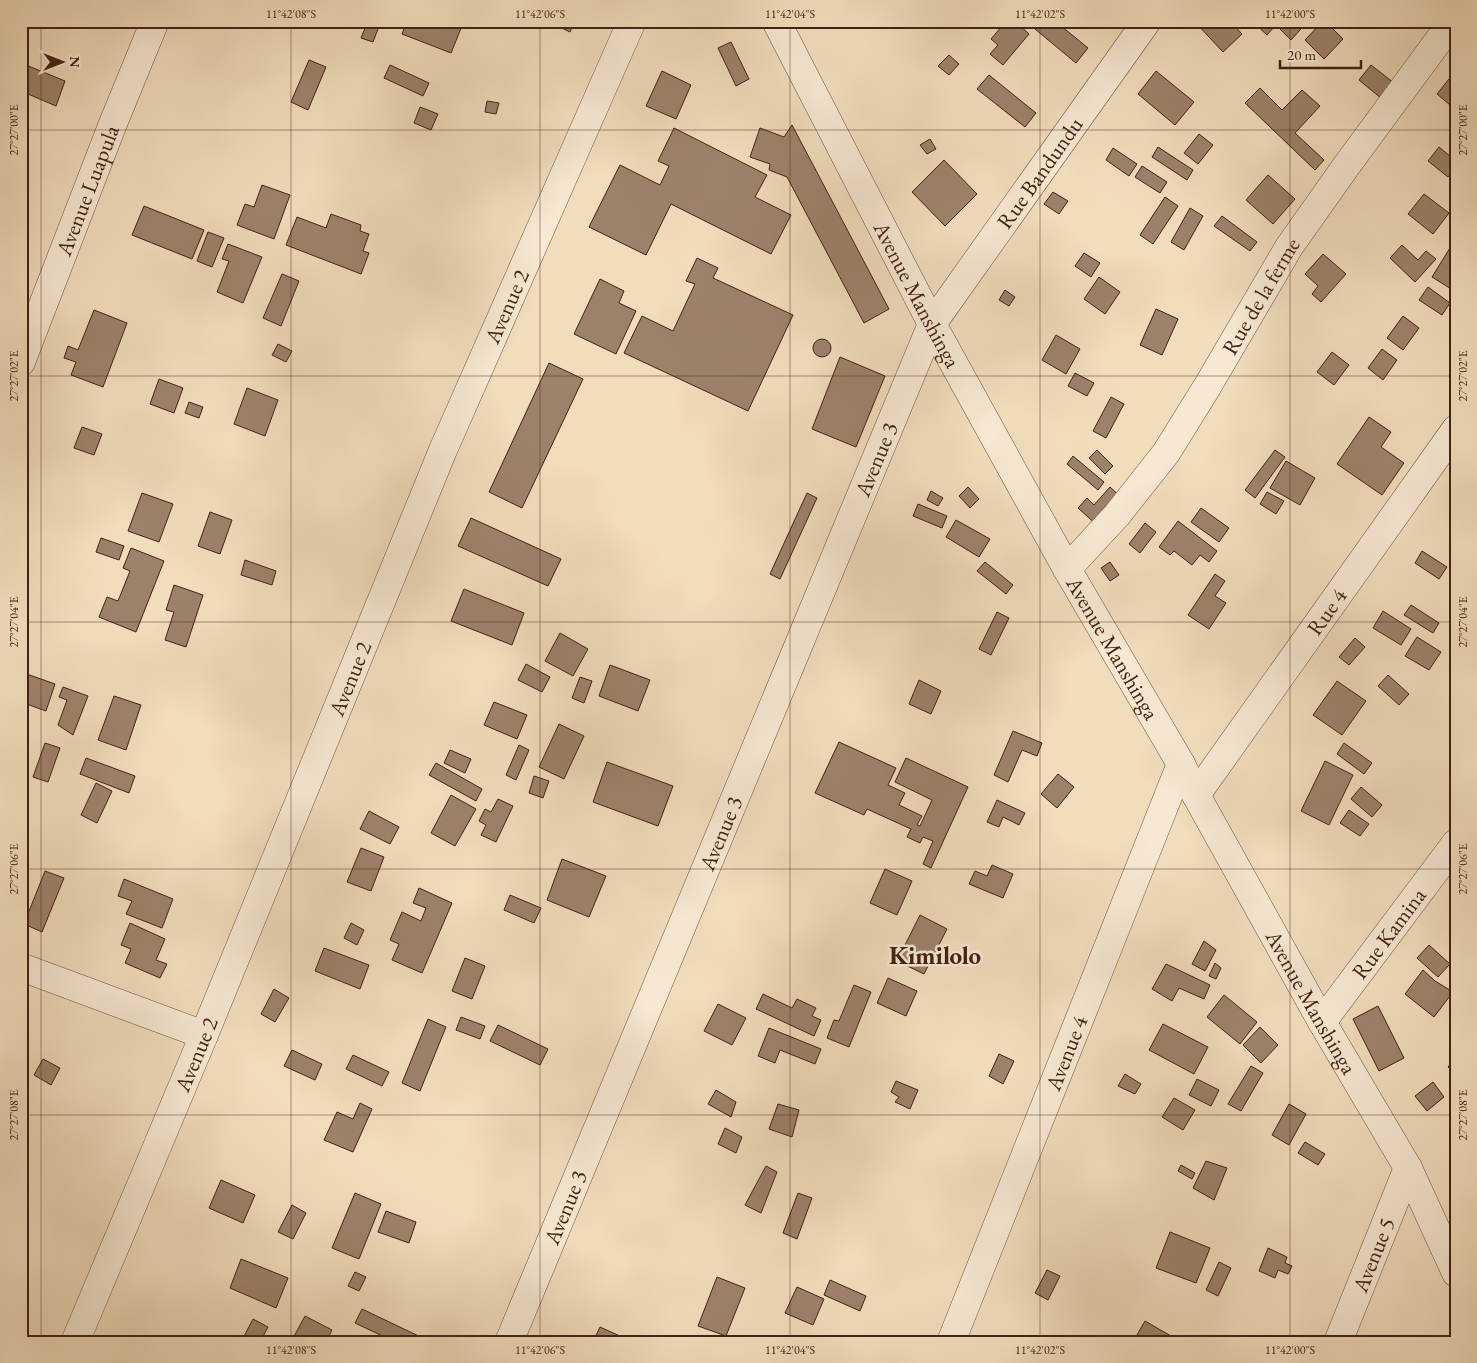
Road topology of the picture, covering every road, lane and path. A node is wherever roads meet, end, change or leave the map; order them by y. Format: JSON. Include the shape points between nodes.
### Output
{"nodes":[{"id":1,"x":156,"y":21,"type":"edge"},
{"id":2,"x":632,"y":21,"type":"edge"},
{"id":3,"x":1147,"y":21,"type":"edge"},
{"id":4,"x":1455,"y":21,"type":"edge"},
{"id":5,"x":786,"y":27,"type":"edge"},
{"id":6,"x":932,"y":324,"type":"junction"},
{"id":7,"x":21,"y":362,"type":"edge"},
{"id":8,"x":1456,"y":429,"type":"edge"},
{"id":9,"x":1067,"y":569,"type":"junction"},
{"id":10,"x":1181,"y":764,"type":"junction"},
{"id":11,"x":1196,"y":795,"type":"junction"},
{"id":12,"x":1456,"y":843,"type":"edge"},
{"id":13,"x":21,"y":967,"type":"edge"},
{"id":14,"x":1322,"y":1022,"type":"junction"},
{"id":15,"x":204,"y":1036,"type":"junction"},
{"id":16,"x":1408,"y":1168,"type":"junction"},
{"id":17,"x":1456,"y":1273,"type":"edge"},
{"id":18,"x":75,"y":1342,"type":"edge"},
{"id":19,"x":509,"y":1342,"type":"edge"},
{"id":20,"x":950,"y":1342,"type":"edge"},
{"id":21,"x":1338,"y":1342,"type":"edge"}],
"edges":[{"from":1,"to":7,"type":"street","name":"Avenue Luapula"},
{"from":2,"to":15,"type":"street","name":"Avenue 2","via":[[443,450]]},
{"from":3,"to":6,"type":"street","name":"Rue Bandundu"},
{"from":4,"to":9,"type":"street","name":"Rue de la ferme","via":[[1289,246],[1222,364],[1166,453],[1117,515]]},
{"from":5,"to":6,"type":"street","name":"Avenue Manshinga"},
{"from":6,"to":9,"type":"street","name":"Avenue Manshinga"},
{"from":6,"to":19,"type":"street","name":"Avenue 3"},
{"from":8,"to":11,"type":"street","name":"Rue 4"},
{"from":9,"to":10,"type":"street","name":"Avenue Manshinga"},
{"from":10,"to":11,"type":"street","name":"Avenue Manshinga"},
{"from":10,"to":20,"type":"street","name":"Avenue 4"},
{"from":11,"to":14,"type":"street","name":"Avenue Manshinga"},
{"from":12,"to":14,"type":"street","name":"Rue Kamina"},
{"from":13,"to":15,"type":"street"},
{"from":14,"to":16,"type":"street","name":"Avenue Manshinga"},
{"from":15,"to":18,"type":"street","name":"Avenue 2"},
{"from":16,"to":17,"type":"street","name":"Avenue Manshinga"},
{"from":16,"to":21,"type":"street","name":"Avenue 5"}]}
